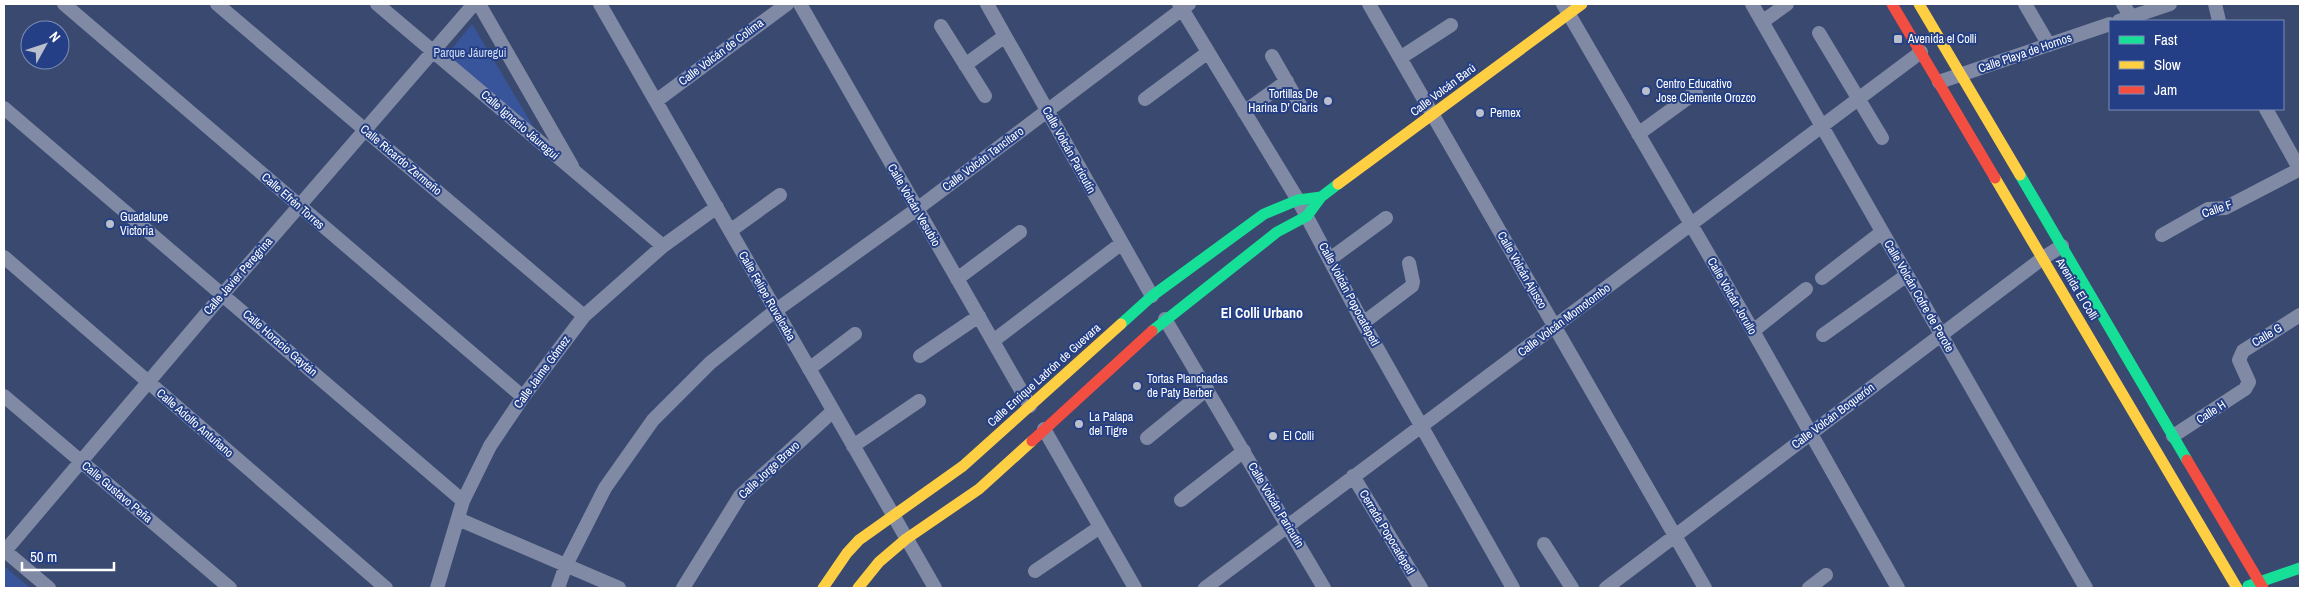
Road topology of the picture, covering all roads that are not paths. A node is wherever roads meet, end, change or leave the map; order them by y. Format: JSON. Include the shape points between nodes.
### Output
{"nodes":[{"id":1,"x":64,"y":4,"type":"edge"},
{"id":2,"x":218,"y":4,"type":"edge"},
{"id":3,"x":378,"y":4,"type":"edge"},
{"id":4,"x":474,"y":4,"type":"edge"},
{"id":5,"x":479,"y":4,"type":"edge"},
{"id":6,"x":600,"y":4,"type":"edge"},
{"id":7,"x":787,"y":4,"type":"edge"},
{"id":8,"x":800,"y":4,"type":"edge"},
{"id":9,"x":987,"y":4,"type":"edge"},
{"id":10,"x":1369,"y":4,"type":"edge"},
{"id":11,"x":1582,"y":4,"type":"edge"},
{"id":12,"x":1752,"y":4,"type":"edge"},
{"id":13,"x":1786,"y":4,"type":"edge"},
{"id":14,"x":1892,"y":4,"type":"edge"},
{"id":15,"x":1919,"y":4,"type":"edge"},
{"id":16,"x":2025,"y":4,"type":"edge"},
{"id":17,"x":2123,"y":4,"type":"edge"},
{"id":18,"x":2170,"y":4,"type":"edge"},
{"id":19,"x":2215,"y":4,"type":"edge"},
{"id":20,"x":1183,"y":5,"type":"edge"},
{"id":21,"x":1566,"y":9,"type":"edge"},
{"id":22,"x":2125,"y":19,"type":"edge"},
{"id":23,"x":2219,"y":20,"type":"edge"},
{"id":24,"x":1762,"y":22,"type":"junction"},
{"id":25,"x":2109,"y":24,"type":"edge"},
{"id":26,"x":941,"y":26,"type":"dead end"},
{"id":27,"x":1451,"y":26,"type":"dead end"},
{"id":28,"x":1819,"y":33,"type":"dead end"},
{"id":29,"x":1005,"y":36,"type":"junction"},
{"id":30,"x":2049,"y":45,"type":"junction"},
{"id":31,"x":434,"y":52,"type":"junction"},
{"id":32,"x":1921,"y":52,"type":"junction"},
{"id":33,"x":1207,"y":53,"type":"junction"},
{"id":34,"x":1272,"y":56,"type":"dead end"},
{"id":35,"x":1400,"y":58,"type":"junction"},
{"id":36,"x":965,"y":65,"type":"junction"},
{"id":37,"x":1961,"y":75,"type":"junction"},
{"id":38,"x":1287,"y":81,"type":"junction"},
{"id":39,"x":1939,"y":82,"type":"junction"},
{"id":40,"x":1696,"y":92,"type":"dead end"},
{"id":41,"x":985,"y":96,"type":"dead end"},
{"id":42,"x":1146,"y":99,"type":"dead end"},
{"id":43,"x":1858,"y":99,"type":"junction"},
{"id":44,"x":656,"y":101,"type":"junction"},
{"id":45,"x":1300,"y":105,"type":"dead end"},
{"id":46,"x":4,"y":108,"type":"edge"},
{"id":47,"x":2267,"y":110,"type":"edge"},
{"id":48,"x":1047,"y":111,"type":"junction"},
{"id":49,"x":1244,"y":112,"type":"junction"},
{"id":50,"x":1432,"y":115,"type":"junction"},
{"id":51,"x":1822,"y":127,"type":"junction"},
{"id":52,"x":366,"y":130,"type":"junction"},
{"id":53,"x":1638,"y":134,"type":"junction"},
{"id":54,"x":1882,"y":138,"type":"dead end"},
{"id":55,"x":2300,"y":169,"type":"edge"},
{"id":56,"x":578,"y":175,"type":"junction"},
{"id":57,"x":780,"y":195,"type":"dead end"},
{"id":58,"x":1321,"y":197,"type":"junction"},
{"id":59,"x":1298,"y":200,"type":"junction"},
{"id":60,"x":299,"y":205,"type":"junction"},
{"id":61,"x":717,"y":207,"type":"junction"},
{"id":62,"x":917,"y":210,"type":"junction"},
{"id":63,"x":1307,"y":216,"type":"junction"},
{"id":64,"x":1386,"y":218,"type":"dead end"},
{"id":65,"x":1690,"y":225,"type":"junction"},
{"id":66,"x":730,"y":231,"type":"junction"},
{"id":67,"x":1020,"y":232,"type":"dead end"},
{"id":68,"x":1882,"y":232,"type":"junction"},
{"id":69,"x":2162,"y":235,"type":"dead end"},
{"id":70,"x":1122,"y":243,"type":"junction"},
{"id":71,"x":663,"y":246,"type":"junction"},
{"id":72,"x":2062,"y":246,"type":"junction"},
{"id":73,"x":2043,"y":258,"type":"junction"},
{"id":74,"x":1330,"y":259,"type":"junction"},
{"id":75,"x":1408,"y":262,"type":"dead end"},
{"id":76,"x":6,"y":265,"type":"edge"},
{"id":77,"x":1907,"y":275,"type":"junction"},
{"id":78,"x":1822,"y":278,"type":"dead end"},
{"id":79,"x":957,"y":279,"type":"junction"},
{"id":80,"x":1806,"y":289,"type":"dead end"},
{"id":81,"x":223,"y":294,"type":"junction"},
{"id":82,"x":1152,"y":296,"type":"junction"},
{"id":83,"x":775,"y":311,"type":"junction"},
{"id":84,"x":2300,"y":315,"type":"edge"},
{"id":85,"x":584,"y":316,"type":"junction"},
{"id":86,"x":978,"y":316,"type":"junction"},
{"id":87,"x":1165,"y":319,"type":"junction"},
{"id":88,"x":1363,"y":323,"type":"junction"},
{"id":89,"x":1555,"y":327,"type":"junction"},
{"id":90,"x":1753,"y":331,"type":"junction"},
{"id":91,"x":855,"y":334,"type":"dead end"},
{"id":92,"x":1823,"y":335,"type":"dead end"},
{"id":93,"x":1941,"y":335,"type":"junction"},
{"id":94,"x":993,"y":341,"type":"junction"},
{"id":95,"x":920,"y":356,"type":"dead end"},
{"id":96,"x":809,"y":368,"type":"junction"},
{"id":97,"x":148,"y":382,"type":"junction"},
{"id":98,"x":2247,"y":387,"type":"joint"},
{"id":99,"x":1207,"y":389,"type":"junction"},
{"id":100,"x":4,"y":396,"type":"edge"},
{"id":101,"x":522,"y":397,"type":"junction"},
{"id":102,"x":919,"y":401,"type":"dead end"},
{"id":103,"x":1030,"y":406,"type":"junction"},
{"id":104,"x":833,"y":411,"type":"junction"},
{"id":105,"x":1421,"y":427,"type":"junction"},
{"id":106,"x":1044,"y":429,"type":"junction"},
{"id":107,"x":1810,"y":434,"type":"junction"},
{"id":108,"x":2173,"y":436,"type":"junction"},
{"id":109,"x":1147,"y":438,"type":"dead end"},
{"id":110,"x":853,"y":446,"type":"junction"},
{"id":111,"x":1244,"y":452,"type":"junction"},
{"id":112,"x":81,"y":462,"type":"junction"},
{"id":113,"x":1353,"y":476,"type":"junction"},
{"id":114,"x":1181,"y":500,"type":"dead end"},
{"id":115,"x":463,"y":501,"type":"junction"},
{"id":116,"x":892,"y":514,"type":"junction"},
{"id":117,"x":458,"y":519,"type":"junction"},
{"id":118,"x":1288,"y":526,"type":"junction"},
{"id":119,"x":1100,"y":527,"type":"junction"},
{"id":120,"x":1675,"y":536,"type":"junction"},
{"id":121,"x":906,"y":539,"type":"junction"},
{"id":122,"x":1544,"y":544,"type":"dead end"},
{"id":123,"x":4,"y":550,"type":"edge"},
{"id":124,"x":566,"y":565,"type":"junction"},
{"id":125,"x":2300,"y":568,"type":"edge"},
{"id":126,"x":1035,"y":571,"type":"dead end"},
{"id":127,"x":1826,"y":575,"type":"dead end"},
{"id":128,"x":2261,"y":585,"type":"edge"},
{"id":129,"x":49,"y":588,"type":"edge"},
{"id":130,"x":230,"y":588,"type":"edge"},
{"id":131,"x":386,"y":588,"type":"edge"},
{"id":132,"x":437,"y":588,"type":"edge"},
{"id":133,"x":558,"y":588,"type":"edge"},
{"id":134,"x":620,"y":588,"type":"edge"},
{"id":135,"x":683,"y":588,"type":"edge"},
{"id":136,"x":823,"y":588,"type":"edge"},
{"id":137,"x":858,"y":588,"type":"edge"},
{"id":138,"x":935,"y":588,"type":"edge"},
{"id":139,"x":1135,"y":588,"type":"edge"},
{"id":140,"x":1206,"y":588,"type":"edge"},
{"id":141,"x":1324,"y":588,"type":"edge"},
{"id":142,"x":1421,"y":588,"type":"edge"},
{"id":143,"x":1513,"y":588,"type":"edge"},
{"id":144,"x":1572,"y":588,"type":"edge"},
{"id":145,"x":1606,"y":588,"type":"edge"},
{"id":146,"x":1705,"y":588,"type":"edge"},
{"id":147,"x":1809,"y":588,"type":"edge"},
{"id":148,"x":1898,"y":588,"type":"edge"},
{"id":149,"x":2086,"y":588,"type":"edge"},
{"id":150,"x":2237,"y":588,"type":"edge"},
{"id":151,"x":2243,"y":588,"type":"edge"}],
"edges":[{"from":1,"to":60,"type":"street","name":"Calle Efrén Torres"},
{"from":2,"to":52,"type":"street","name":"Calle Ricardo Zermeño"},
{"from":3,"to":31,"type":"street","name":"Calle Ignacio Jáuregui"},
{"from":4,"to":31,"type":"street","name":"Calle Javier Peregrina"},
{"from":5,"to":56,"type":"street"},
{"from":6,"to":44,"type":"street","name":"Calle Felipe Ruvalcaba"},
{"from":7,"to":44,"type":"street","name":"Calle Volcán de Colima"},
{"from":8,"to":62,"type":"street","name":"Calle Volcán Vesubio"},
{"from":9,"to":29,"type":"street","name":"Calle Volcán Paricutín"},
{"from":10,"to":35,"type":"street","name":"Calle Volcán Ajusco"},
{"from":11,"to":21,"type":"street","name":"Calle Volcán Barú"},
{"from":12,"to":24,"type":"street","name":"Calle Volcán Cofre de Perote"},
{"from":13,"to":24,"type":"street"},
{"from":14,"to":32,"type":"street","name":"Avenida El Colli"},
{"from":15,"to":37,"type":"street","name":"Avenida El Colli"},
{"from":16,"to":30,"type":"street"},
{"from":17,"to":22,"type":"street"},
{"from":18,"to":22,"type":"street"},
{"from":19,"to":23,"type":"street"},
{"from":20,"to":33,"type":"street","name":"Calle Volcán Popocatépetl"},
{"from":20,"to":48,"type":"street","name":"Calle Volcán Tancítaro"},
{"from":21,"to":50,"type":"street","name":"Calle Volcán Barú"},
{"from":21,"to":53,"type":"street","name":"Calle Volcán Jorullo"},
{"from":24,"to":51,"type":"street","name":"Calle Volcán Cofre de Perote"},
{"from":25,"to":30,"type":"street","name":"Calle Playa de Hornos"},
{"from":26,"to":36,"type":"street"},
{"from":27,"to":35,"type":"street"},
{"from":28,"to":43,"type":"street"},
{"from":29,"to":36,"type":"street"},
{"from":29,"to":48,"type":"street","name":"Calle Volcán Paricutín"},
{"from":30,"to":37,"type":"street","name":"Calle Playa de Hornos"},
{"from":31,"to":52,"type":"street","name":"Calle Javier Peregrina"},
{"from":31,"to":56,"type":"street","name":"Calle Ignacio Jáuregui"},
{"from":32,"to":39,"type":"street","name":"Avenida El Colli"},
{"from":32,"to":43,"type":"street","name":"Calle Volcán Momotombo"},
{"from":33,"to":42,"type":"street"},
{"from":33,"to":49,"type":"street","name":"Calle Volcán Popocatépetl"},
{"from":34,"to":38,"type":"street"},
{"from":35,"to":50,"type":"street","name":"Calle Volcán Ajusco"},
{"from":36,"to":41,"type":"street"},
{"from":37,"to":39,"type":"street","name":"Calle Playa de Hornos"},
{"from":37,"to":72,"type":"street","name":"Avenida El Colli"},
{"from":38,"to":45,"type":"street"},
{"from":38,"to":49,"type":"street"},
{"from":39,"to":73,"type":"street","name":"Avenida El Colli"},
{"from":40,"to":53,"type":"street"},
{"from":43,"to":51,"type":"street","name":"Calle Volcán Momotombo"},
{"from":43,"to":54,"type":"street"},
{"from":44,"to":61,"type":"street","name":"Calle Felipe Ruvalcaba"},
{"from":46,"to":81,"type":"street","name":"Calle Horacio Gaytán"},
{"from":47,"to":55,"type":"street"},
{"from":48,"to":62,"type":"street","name":"Calle Volcán Tancítaro"},
{"from":48,"to":70,"type":"street","name":"Calle Volcán Paricutín"},
{"from":49,"to":59,"type":"street","name":"Calle Volcán Popocatépetl"},
{"from":50,"to":58,"type":"street","name":"Calle Volcán Barú"},
{"from":50,"to":89,"type":"street","name":"Calle Volcán Ajusco"},
{"from":51,"to":65,"type":"street","name":"Calle Volcán Momotombo"},
{"from":51,"to":68,"type":"street","name":"Calle Volcán Cofre de Perote"},
{"from":52,"to":60,"type":"street","name":"Calle Javier Peregrina"},
{"from":52,"to":85,"type":"street","name":"Calle Ricardo Zermeño"},
{"from":53,"to":65,"type":"street","name":"Calle Volcán Jorullo"},
{"from":55,"to":69,"type":"street","name":"Calle F","via":[[2225,208],[2208,210]]},
{"from":56,"to":71,"type":"street","name":"Calle Ignacio Jáuregui"},
{"from":57,"to":66,"type":"street"},
{"from":58,"to":59,"type":"street","name":"Calle Volcán Barú"},
{"from":58,"to":63,"type":"street","name":"Calle Volcán Barú"},
{"from":59,"to":63,"type":"street","name":"Calle Volcán Popocatépetl"},
{"from":59,"to":82,"type":"street","name":"Calle Enrique Ladrón de Guevara","via":[[1264,214]]},
{"from":60,"to":81,"type":"street","name":"Calle Javier Peregrina"},
{"from":60,"to":101,"type":"street","name":"Calle Efrén Torres"},
{"from":61,"to":66,"type":"street","name":"Calle Felipe Ruvalcaba"},
{"from":61,"to":71,"type":"street","name":"Calle Jaime Gómez"},
{"from":62,"to":79,"type":"street","name":"Calle Volcán Vesubio"},
{"from":62,"to":83,"type":"street","name":"Calle Volcán Tancítaro"},
{"from":63,"to":74,"type":"street","name":"Calle Volcán Popocatépetl"},
{"from":63,"to":87,"type":"street","via":[[1277,232]]},
{"from":64,"to":74,"type":"street"},
{"from":65,"to":89,"type":"street","name":"Calle Volcán Momotombo"},
{"from":65,"to":90,"type":"street","name":"Calle Volcán Jorullo"},
{"from":66,"to":83,"type":"street","name":"Calle Felipe Ruvalcaba"},
{"from":67,"to":79,"type":"street"},
{"from":68,"to":77,"type":"street","name":"Calle Volcán Cofre de Perote"},
{"from":68,"to":78,"type":"street"},
{"from":70,"to":82,"type":"street","name":"Calle Volcán Paricutín"},
{"from":70,"to":94,"type":"street"},
{"from":71,"to":85,"type":"street","name":"Calle Jaime Gómez"},
{"from":72,"to":73,"type":"street","name":"Calle Volcán Boquerón"},
{"from":72,"to":108,"type":"street","name":"Avenida El Colli"},
{"from":73,"to":93,"type":"street","name":"Calle Volcán Boquerón"},
{"from":73,"to":150,"type":"street","name":"Avenida El Colli"},
{"from":74,"to":88,"type":"street","name":"Calle Volcán Popocatépetl"},
{"from":75,"to":88,"type":"street","via":[[1412,286]]},
{"from":76,"to":97,"type":"street","name":"Calle Adolfo Antuñano"},
{"from":77,"to":92,"type":"street"},
{"from":77,"to":93,"type":"street","name":"Calle Volcán Cofre de Perote"},
{"from":79,"to":86,"type":"street","name":"Calle Volcán Vesubio"},
{"from":80,"to":90,"type":"street"},
{"from":81,"to":97,"type":"street","name":"Calle Javier Peregrina"},
{"from":81,"to":115,"type":"street","name":"Calle Horacio Gaytán"},
{"from":82,"to":103,"type":"street","name":"Calle Enrique Ladrón de Guevara"},
{"from":83,"to":96,"type":"street","name":"Calle Felipe Ruvalcaba"},
{"from":83,"to":124,"type":"street","name":"Calle Volcán Tancítaro","via":[[710,363],[653,420],[605,488]]},
{"from":84,"to":98,"type":"street","name":"Calle G","via":[[2242,351],[2239,360],[2248,378]]},
{"from":85,"to":101,"type":"street","name":"Calle Jaime Gómez"},
{"from":86,"to":94,"type":"street","name":"Calle Volcán Vesubio"},
{"from":86,"to":95,"type":"street"},
{"from":87,"to":99,"type":"street","name":"Calle Volcán Paricutín"},
{"from":87,"to":106,"type":"street"},
{"from":88,"to":105,"type":"street","name":"Calle Volcán Popocatépetl"},
{"from":89,"to":105,"type":"street","name":"Calle Volcán Momotombo"},
{"from":89,"to":120,"type":"street","name":"Calle Volcán Ajusco"},
{"from":90,"to":107,"type":"street","name":"Calle Volcán Jorullo"},
{"from":91,"to":96,"type":"street"},
{"from":93,"to":107,"type":"street","name":"Calle Volcán Boquerón"},
{"from":93,"to":149,"type":"street","name":"Calle Volcán Cofre de Perote"},
{"from":94,"to":103,"type":"street","name":"Calle Volcán Vesubio"},
{"from":96,"to":104,"type":"street","name":"Calle Felipe Ruvalcaba"},
{"from":97,"to":112,"type":"street","name":"Calle Javier Peregrina"},
{"from":97,"to":131,"type":"street","name":"Calle Adolfo Antuñano"},
{"from":98,"to":108,"type":"street","name":"Calle H"},
{"from":99,"to":109,"type":"street"},
{"from":99,"to":111,"type":"street","name":"Calle Volcán Paricutín"},
{"from":100,"to":112,"type":"street","name":"Calle Gustavo Peña"},
{"from":101,"to":115,"type":"street","name":"Calle Jaime Gómez","via":[[490,446]]},
{"from":102,"to":110,"type":"street"},
{"from":103,"to":116,"type":"street","name":"Calle Enrique Ladrón de Guevara","via":[[963,466]]},
{"from":104,"to":110,"type":"street","name":"Calle Felipe Ruvalcaba"},
{"from":104,"to":135,"type":"street","name":"Calle Jorge Bravo","via":[[740,496]]},
{"from":105,"to":113,"type":"street","name":"Calle Volcán Momotombo"},
{"from":105,"to":143,"type":"street","name":"Calle Volcán Popocatépetl"},
{"from":106,"to":119,"type":"street"},
{"from":106,"to":121,"type":"street","via":[[979,490]]},
{"from":107,"to":120,"type":"street","name":"Calle Volcán Boquerón"},
{"from":107,"to":148,"type":"street","name":"Calle Volcán Jorullo"},
{"from":108,"to":128,"type":"street","name":"Avenida El Colli"},
{"from":110,"to":116,"type":"street","name":"Calle Felipe Ruvalcaba"},
{"from":111,"to":114,"type":"street"},
{"from":111,"to":118,"type":"street","name":"Calle Volcán Paricutín"},
{"from":112,"to":123,"type":"street","name":"Calle Javier Peregrina"},
{"from":112,"to":130,"type":"street","name":"Calle Gustavo Peña"},
{"from":113,"to":118,"type":"street","name":"Calle Volcán Momotombo"},
{"from":113,"to":142,"type":"street","name":"Cerrada Popocatépetl"},
{"from":115,"to":117,"type":"street","name":"Calle Jaime Gómez"},
{"from":116,"to":121,"type":"street","name":"Calle Felipe Ruvalcaba"},
{"from":116,"to":136,"type":"street","name":"Calle Enrique Ladrón de Guevara","via":[[859,540]]},
{"from":117,"to":124,"type":"street"},
{"from":117,"to":132,"type":"street","name":"Calle Jaime Gómez"},
{"from":118,"to":140,"type":"street","name":"Calle Volcán Momotombo"},
{"from":118,"to":141,"type":"street","name":"Calle Volcán Paricutín"},
{"from":119,"to":126,"type":"street"},
{"from":119,"to":139,"type":"street"},
{"from":120,"to":145,"type":"street","name":"Calle Volcán Boquerón"},
{"from":120,"to":146,"type":"street","name":"Calle Volcán Ajusco"},
{"from":121,"to":137,"type":"street","via":[[871,570]]},
{"from":121,"to":138,"type":"street","name":"Calle Felipe Ruvalcaba"},
{"from":122,"to":144,"type":"street"},
{"from":123,"to":129,"type":"street"},
{"from":124,"to":133,"type":"street","name":"Calle Volcán Tancítaro"},
{"from":124,"to":134,"type":"street"},
{"from":125,"to":128,"type":"street"},
{"from":127,"to":147,"type":"street"},
{"from":128,"to":151,"type":"street"}]}
